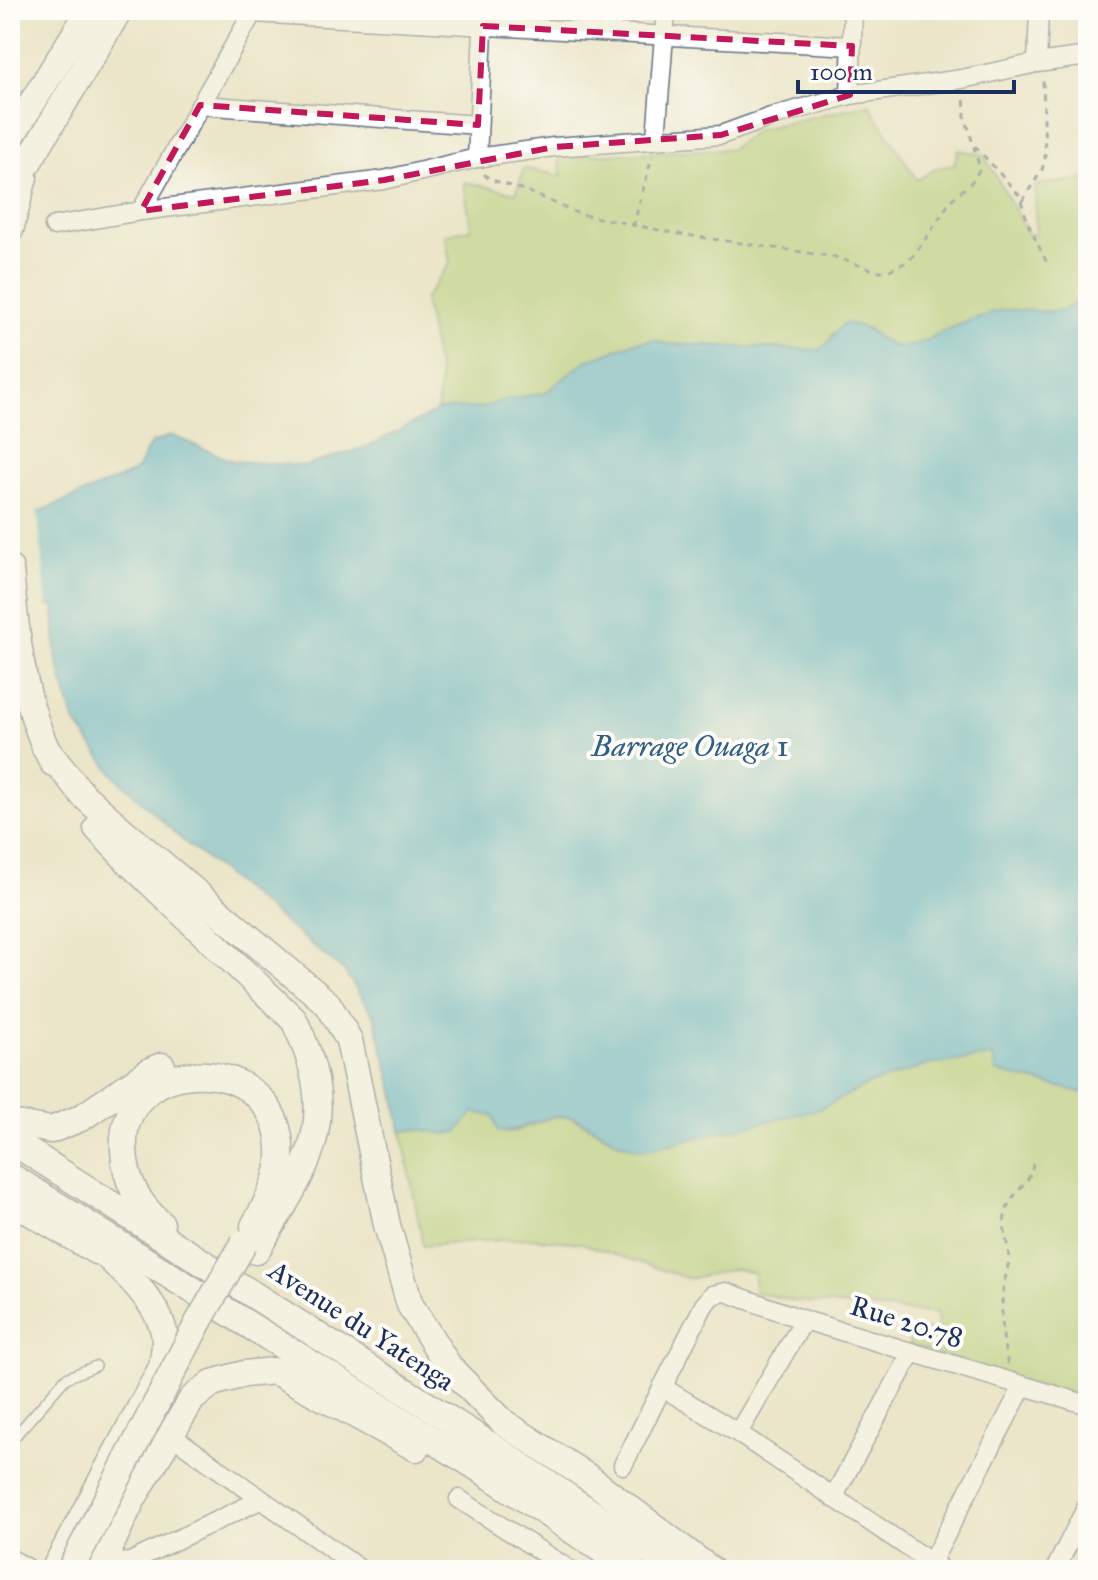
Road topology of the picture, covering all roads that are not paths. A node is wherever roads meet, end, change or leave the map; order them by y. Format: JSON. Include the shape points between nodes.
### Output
{"nodes":[{"id":1,"x":90,"y":10,"type":"edge"},
{"id":2,"x":119,"y":10,"type":"edge"},
{"id":3,"x":666,"y":10,"type":"edge"},
{"id":4,"x":853,"y":10,"type":"edge"},
{"id":5,"x":1039,"y":10,"type":"edge"},
{"id":6,"x":253,"y":11,"type":"edge"},
{"id":7,"x":484,"y":18,"type":"edge"},
{"id":8,"x":665,"y":35,"type":"junction"},
{"id":9,"x":852,"y":46,"type":"junction"},
{"id":10,"x":1088,"y":56,"type":"edge"},
{"id":11,"x":1037,"y":63,"type":"junction"},
{"id":12,"x":850,"y":95,"type":"junction"},
{"id":13,"x":200,"y":105,"type":"junction"},
{"id":14,"x":478,"y":125,"type":"junction"},
{"id":15,"x":10,"y":138,"type":"edge"},
{"id":16,"x":656,"y":138,"type":"junction"},
{"id":17,"x":477,"y":158,"type":"junction"},
{"id":18,"x":27,"y":166,"type":"junction"},
{"id":19,"x":10,"y":193,"type":"edge"},
{"id":20,"x":141,"y":211,"type":"junction"},
{"id":21,"x":54,"y":226,"type":"dead end"},
{"id":22,"x":10,"y":230,"type":"edge"},
{"id":23,"x":10,"y":569,"type":"edge"},
{"id":24,"x":45,"y":748,"type":"junction"},
{"id":25,"x":10,"y":1123,"type":"edge"},
{"id":26,"x":10,"y":1140,"type":"edge"},
{"id":27,"x":14,"y":1185,"type":"edge"},
{"id":28,"x":283,"y":1206,"type":"junction"},
{"id":29,"x":250,"y":1247,"type":"junction"},
{"id":30,"x":209,"y":1265,"type":"junction"},
{"id":31,"x":804,"y":1320,"type":"junction"},
{"id":32,"x":912,"y":1352,"type":"junction"},
{"id":33,"x":96,"y":1366,"type":"dead end"},
{"id":34,"x":1016,"y":1384,"type":"junction"},
{"id":35,"x":662,"y":1387,"type":"junction"},
{"id":36,"x":1088,"y":1405,"type":"edge"},
{"id":37,"x":738,"y":1433,"type":"junction"},
{"id":38,"x":171,"y":1435,"type":"junction"},
{"id":39,"x":10,"y":1442,"type":"edge"},
{"id":40,"x":623,"y":1465,"type":"dead end"},
{"id":41,"x":483,"y":1471,"type":"junction"},
{"id":42,"x":833,"y":1498,"type":"junction"},
{"id":43,"x":459,"y":1499,"type":"dead end"},
{"id":44,"x":260,"y":1500,"type":"junction"},
{"id":45,"x":1088,"y":1504,"type":"edge"},
{"id":46,"x":577,"y":1532,"type":"junction"},
{"id":47,"x":10,"y":1562,"type":"edge"},
{"id":48,"x":95,"y":1566,"type":"edge"},
{"id":49,"x":936,"y":1566,"type":"edge"},
{"id":50,"x":560,"y":1568,"type":"edge"},
{"id":51,"x":25,"y":1570,"type":"edge"},
{"id":52,"x":54,"y":1570,"type":"edge"},
{"id":53,"x":70,"y":1570,"type":"edge"},
{"id":54,"x":361,"y":1570,"type":"edge"},
{"id":55,"x":632,"y":1570,"type":"edge"},
{"id":56,"x":677,"y":1570,"type":"edge"},
{"id":57,"x":711,"y":1570,"type":"edge"},
{"id":58,"x":1055,"y":1570,"type":"edge"}],
"edges":[{"from":1,"to":15,"type":"main road"},
{"from":2,"to":18,"type":"main road"},
{"from":3,"to":8,"type":"street"},
{"from":4,"to":9,"type":"street"},
{"from":5,"to":11,"type":"street"},
{"from":6,"to":7,"type":"street"},
{"from":6,"to":13,"type":"street"},
{"from":7,"to":8,"type":"street"},
{"from":7,"to":14,"type":"street"},
{"from":8,"to":9,"type":"street"},
{"from":8,"to":16,"type":"street"},
{"from":9,"to":12,"type":"street"},
{"from":10,"to":11,"type":"street"},
{"from":11,"to":12,"type":"street"},
{"from":12,"to":16,"type":"street","via":[[721,135]]},
{"from":13,"to":14,"type":"street"},
{"from":13,"to":20,"type":"street"},
{"from":14,"to":17,"type":"street"},
{"from":16,"to":17,"type":"street"},
{"from":17,"to":20,"type":"street","via":[[384,180]]},
{"from":18,"to":19,"type":"main road"},
{"from":18,"to":22,"type":"main road"},
{"from":20,"to":21,"type":"street"},
{"from":23,"to":24,"type":"main road","via":[[30,705]]},
{"from":24,"to":28,"type":"main road","via":[[74,803],[294,1020],[309,1052],[319,1099],[311,1151]]},
{"from":24,"to":57,"type":"main road","via":[[83,795],[328,1004],[349,1040],[387,1225],[410,1305],[449,1367],[504,1423],[592,1480]]},
{"from":25,"to":28,"type":"main road","via":[[51,1130],[81,1118],[150,1071],[188,1055],[229,1061],[256,1073],[279,1092],[296,1132],[295,1162]]},
{"from":26,"to":30,"type":"main road","name":"Avenue du Yatenga"},
{"from":27,"to":41,"type":"main road","name":"Avenue du Yatenga"},
{"from":27,"to":52,"type":"main road","via":[[112,1261],[143,1293],[160,1319],[165,1341],[162,1367]]},
{"from":28,"to":29,"type":"main road"},
{"from":29,"to":30,"type":"main road","via":[[280,1160],[278,1129],[262,1099],[219,1076],[188,1073],[157,1084],[132,1110],[123,1139],[130,1186],[150,1215]]},
{"from":29,"to":48,"type":"main road"},
{"from":29,"to":53,"type":"main road","bridge":true,"via":[[199,1321]]},
{"from":30,"to":56,"type":"main road","name":"Avenue du Yatenga"},
{"from":31,"to":32,"type":"street","name":"Rue 20.78"},
{"from":31,"to":35,"type":"street","name":"Rue 20.78","via":[[726,1292],[712,1295]]},
{"from":31,"to":37,"type":"street"},
{"from":32,"to":34,"type":"street","name":"Rue 20.78"},
{"from":32,"to":42,"type":"street"},
{"from":33,"to":39,"type":"lane","via":[[66,1378]]},
{"from":34,"to":36,"type":"street","name":"Rue 20.78"},
{"from":34,"to":49,"type":"street"},
{"from":35,"to":37,"type":"street"},
{"from":35,"to":40,"type":"street"},
{"from":37,"to":42,"type":"street"},
{"from":38,"to":41,"type":"main road","via":[[192,1399],[212,1383],[275,1371],[423,1452]]},
{"from":38,"to":44,"type":"street"},
{"from":38,"to":48,"type":"main road"},
{"from":41,"to":46,"type":"main road","name":"Avenue du Yatenga"},
{"from":42,"to":49,"type":"street"},
{"from":43,"to":50,"type":"street"},
{"from":44,"to":48,"type":"street","via":[[130,1562]]},
{"from":44,"to":54,"type":"street"},
{"from":45,"to":58,"type":"street"},
{"from":46,"to":50,"type":"street"},
{"from":46,"to":55,"type":"main road","name":"Avenue du Yatenga"},
{"from":47,"to":51,"type":"street"}]}
